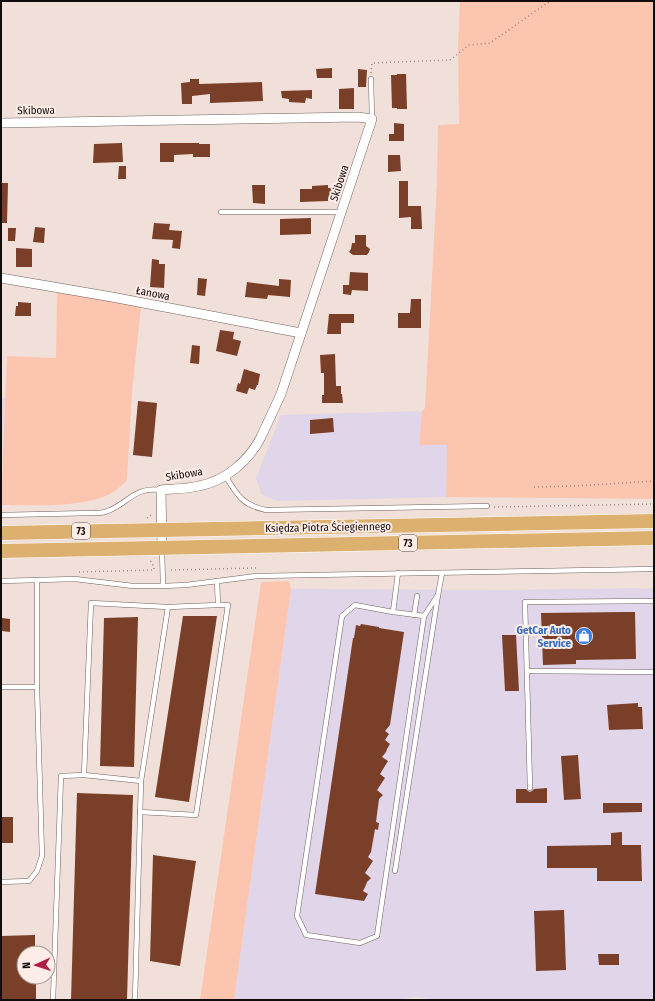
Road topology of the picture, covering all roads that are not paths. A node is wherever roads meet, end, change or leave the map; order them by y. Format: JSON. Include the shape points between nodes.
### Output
{"nodes":[{"id":1,"x":371,"y":79,"type":"road end"},
{"id":2,"x":372,"y":119,"type":"junction"},
{"id":3,"x":1,"y":123,"type":"edge"},
{"id":4,"x":221,"y":212,"type":"dead end"},
{"id":5,"x":342,"y":212,"type":"junction"},
{"id":6,"x":1,"y":278,"type":"edge"},
{"id":7,"x":301,"y":333,"type":"junction"},
{"id":8,"x":225,"y":475,"type":"junction"},
{"id":9,"x":161,"y":490,"type":"junction"},
{"id":10,"x":487,"y":506,"type":"road end"},
{"id":11,"x":1,"y":515,"type":"edge"},
{"id":12,"x":654,"y":521,"type":"edge"},
{"id":13,"x":162,"y":530,"type":"junction"},
{"id":14,"x":1,"y":533,"type":"edge"},
{"id":15,"x":654,"y":538,"type":"edge"},
{"id":16,"x":162,"y":548,"type":"junction"},
{"id":17,"x":1,"y":551,"type":"edge"},
{"id":18,"x":654,"y":569,"type":"edge"},
{"id":19,"x":442,"y":573,"type":"junction"},
{"id":20,"x":398,"y":574,"type":"junction"},
{"id":21,"x":37,"y":580,"type":"junction"},
{"id":22,"x":217,"y":580,"type":"junction"},
{"id":23,"x":1,"y":581,"type":"edge"},
{"id":24,"x":163,"y":586,"type":"junction"},
{"id":25,"x":438,"y":594,"type":"junction"},
{"id":26,"x":418,"y":596,"type":"dead end"},
{"id":27,"x":654,"y":601,"type":"edge"},
{"id":28,"x":218,"y":605,"type":"junction"},
{"id":29,"x":168,"y":607,"type":"junction"},
{"id":30,"x":393,"y":612,"type":"junction"},
{"id":31,"x":414,"y":615,"type":"junction"},
{"id":32,"x":424,"y":616,"type":"junction"},
{"id":33,"x":527,"y":671,"type":"junction"},
{"id":34,"x":654,"y":672,"type":"edge"},
{"id":35,"x":37,"y":686,"type":"junction"},
{"id":36,"x":1,"y":687,"type":"edge"},
{"id":37,"x":84,"y":776,"type":"junction"},
{"id":38,"x":141,"y":781,"type":"junction"},
{"id":39,"x":530,"y":788,"type":"dead end"},
{"id":40,"x":140,"y":812,"type":"junction"},
{"id":41,"x":395,"y":870,"type":"dead end"},
{"id":42,"x":1,"y":882,"type":"edge"},
{"id":43,"x":53,"y":1000,"type":"edge"},
{"id":44,"x":135,"y":1000,"type":"edge"}],
"edges":[{"from":1,"to":2,"type":"lane"},
{"from":2,"to":3,"type":"street","name":"Skibowa","via":[[358,117]]},
{"from":2,"to":5,"type":"street","name":"Skibowa"},
{"from":4,"to":5,"type":"lane"},
{"from":5,"to":7,"type":"street","name":"Skibowa"},
{"from":6,"to":7,"type":"street","name":"Łanowa"},
{"from":7,"to":8,"type":"street","name":"Skibowa","via":[[282,394],[258,444],[248,457]]},
{"from":8,"to":9,"type":"street","name":"Skibowa","via":[[199,486]]},
{"from":8,"to":10,"type":"lane","via":[[238,496],[245,502],[266,510]]},
{"from":9,"to":11,"type":"lane","via":[[139,492],[105,512]]},
{"from":9,"to":13,"type":"street","name":"Skibowa"},
{"from":12,"to":13,"type":"main road","name":"Księdza Piotra Ściegiennego","number":"73"},
{"from":13,"to":14,"type":"main road","name":"Księdza Piotra Ściegiennego","number":"73"},
{"from":13,"to":16,"type":"street","name":"Skibowa"},
{"from":15,"to":16,"type":"main road","name":"Księdza Piotra Ściegiennego","number":"73"},
{"from":16,"to":17,"type":"main road","name":"Księdza Piotra Ściegiennego","number":"73"},
{"from":16,"to":24,"type":"lane"},
{"from":18,"to":19,"type":"lane"},
{"from":19,"to":20,"type":"lane"},
{"from":19,"to":25,"type":"lane"},
{"from":20,"to":22,"type":"lane","via":[[257,576]]},
{"from":20,"to":30,"type":"lane"},
{"from":21,"to":23,"type":"lane"},
{"from":21,"to":24,"type":"lane","via":[[75,579],[133,586]]},
{"from":21,"to":35,"type":"lane"},
{"from":22,"to":24,"type":"lane"},
{"from":22,"to":28,"type":"lane"},
{"from":25,"to":32,"type":"lane"},
{"from":25,"to":41,"type":"lane"},
{"from":26,"to":31,"type":"lane"},
{"from":27,"to":33,"type":"lane","via":[[525,602]]},
{"from":28,"to":29,"type":"lane"},
{"from":28,"to":40,"type":"lane","via":[[228,605],[196,814]]},
{"from":29,"to":37,"type":"lane","via":[[91,603]]},
{"from":29,"to":38,"type":"lane"},
{"from":30,"to":31,"type":"lane"},
{"from":30,"to":32,"type":"lane","via":[[355,605],[342,616],[297,916],[306,935],[360,943],[377,936]]},
{"from":31,"to":32,"type":"lane"},
{"from":33,"to":34,"type":"lane"},
{"from":33,"to":39,"type":"lane"},
{"from":35,"to":36,"type":"lane"},
{"from":35,"to":42,"type":"lane","via":[[42,856],[37,871],[28,881]]},
{"from":37,"to":38,"type":"lane"},
{"from":37,"to":43,"type":"lane","via":[[61,776]]},
{"from":38,"to":40,"type":"lane"},
{"from":40,"to":44,"type":"lane"}]}
